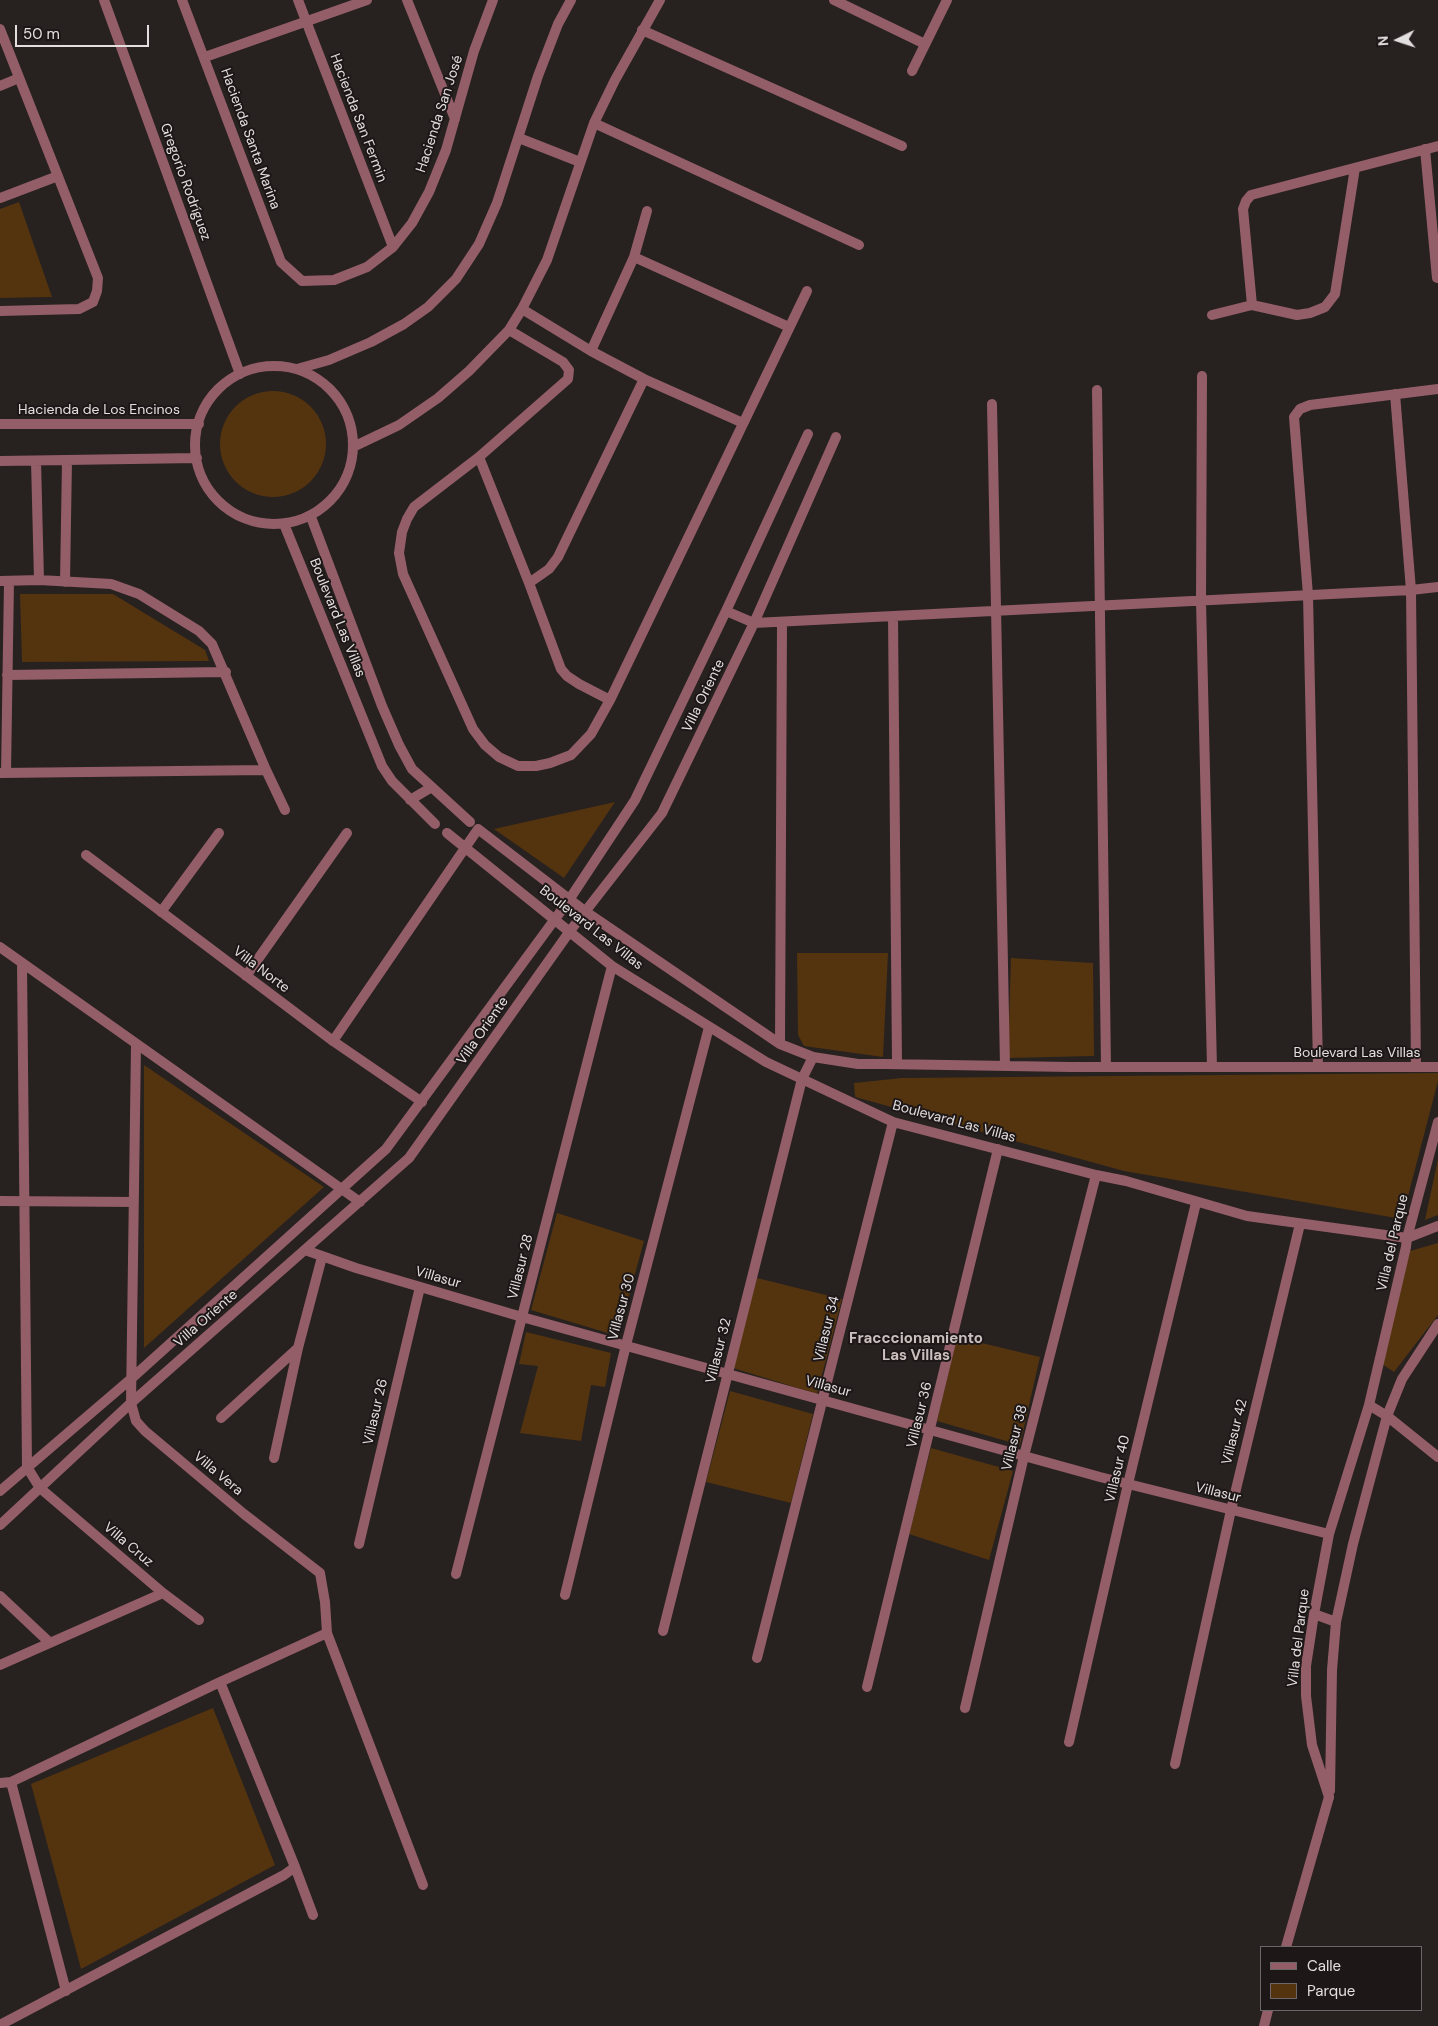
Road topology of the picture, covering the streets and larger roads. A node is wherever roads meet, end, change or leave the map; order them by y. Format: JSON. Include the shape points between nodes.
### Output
{"nodes":[{"id":1,"x":104,"y":0,"type":"edge"},
{"id":2,"x":182,"y":0,"type":"edge"},
{"id":3,"x":298,"y":0,"type":"edge"},
{"id":4,"x":366,"y":0,"type":"edge"},
{"id":5,"x":407,"y":0,"type":"edge"},
{"id":6,"x":493,"y":0,"type":"edge"},
{"id":7,"x":571,"y":0,"type":"edge"},
{"id":8,"x":660,"y":0,"type":"edge"},
{"id":9,"x":834,"y":0,"type":"edge"},
{"id":10,"x":947,"y":0,"type":"edge"},
{"id":11,"x":305,"y":20,"type":"junction"},
{"id":12,"x":0,"y":29,"type":"edge"},
{"id":13,"x":642,"y":30,"type":"junction"},
{"id":14,"x":925,"y":44,"type":"junction"},
{"id":15,"x":205,"y":57,"type":"junction"},
{"id":16,"x":912,"y":71,"type":"dead end"},
{"id":17,"x":19,"y":78,"type":"junction"},
{"id":18,"x":0,"y":86,"type":"edge"},
{"id":19,"x":455,"y":119,"type":"junction"},
{"id":20,"x":594,"y":123,"type":"junction"},
{"id":21,"x":519,"y":138,"type":"junction"},
{"id":22,"x":902,"y":146,"type":"dead end"},
{"id":23,"x":1438,"y":146,"type":"edge"},
{"id":24,"x":1425,"y":149,"type":"junction"},
{"id":25,"x":580,"y":162,"type":"junction"},
{"id":26,"x":1355,"y":168,"type":"junction"},
{"id":27,"x":58,"y":176,"type":"junction"},
{"id":28,"x":0,"y":198,"type":"edge"},
{"id":29,"x":647,"y":211,"type":"dead end"},
{"id":30,"x":859,"y":245,"type":"dead end"},
{"id":31,"x":392,"y":247,"type":"junction"},
{"id":32,"x":634,"y":257,"type":"junction"},
{"id":33,"x":1437,"y":278,"type":"dead end"},
{"id":34,"x":302,"y":281,"type":"joint"},
{"id":35,"x":807,"y":291,"type":"dead end"},
{"id":36,"x":1252,"y":305,"type":"junction"},
{"id":37,"x":522,"y":309,"type":"junction"},
{"id":38,"x":0,"y":311,"type":"edge"},
{"id":39,"x":1212,"y":316,"type":"dead end"},
{"id":40,"x":789,"y":327,"type":"junction"},
{"id":41,"x":509,"y":330,"type":"junction"},
{"id":42,"x":591,"y":351,"type":"junction"},
{"id":43,"x":297,"y":369,"type":"junction"},
{"id":44,"x":240,"y":374,"type":"junction"},
{"id":45,"x":1202,"y":376,"type":"dead end"},
{"id":46,"x":644,"y":379,"type":"junction"},
{"id":47,"x":1438,"y":389,"type":"edge"},
{"id":48,"x":1097,"y":390,"type":"dead end"},
{"id":49,"x":1395,"y":394,"type":"junction"},
{"id":50,"x":992,"y":404,"type":"dead end"},
{"id":51,"x":743,"y":423,"type":"junction"},
{"id":52,"x":0,"y":424,"type":"edge"},
{"id":53,"x":199,"y":424,"type":"junction"},
{"id":54,"x":808,"y":434,"type":"dead end"},
{"id":55,"x":836,"y":437,"type":"dead end"},
{"id":56,"x":353,"y":446,"type":"junction"},
{"id":57,"x":478,"y":457,"type":"junction"},
{"id":58,"x":197,"y":458,"type":"junction"},
{"id":59,"x":67,"y":460,"type":"junction"},
{"id":60,"x":0,"y":461,"type":"edge"},
{"id":61,"x":36,"y":461,"type":"junction"},
{"id":62,"x":311,"y":518,"type":"junction"},
{"id":63,"x":284,"y":524,"type":"junction"},
{"id":64,"x":39,"y":580,"type":"junction"},
{"id":65,"x":4,"y":581,"type":"edge"},
{"id":66,"x":65,"y":582,"type":"junction"},
{"id":67,"x":530,"y":583,"type":"junction"},
{"id":68,"x":1438,"y":587,"type":"edge"},
{"id":69,"x":1411,"y":590,"type":"junction"},
{"id":70,"x":1308,"y":595,"type":"junction"},
{"id":71,"x":1201,"y":601,"type":"junction"},
{"id":72,"x":1100,"y":606,"type":"junction"},
{"id":73,"x":726,"y":611,"type":"junction"},
{"id":74,"x":996,"y":611,"type":"junction"},
{"id":75,"x":892,"y":616,"type":"junction"},
{"id":76,"x":782,"y":622,"type":"junction"},
{"id":77,"x":754,"y":624,"type":"junction"},
{"id":78,"x":226,"y":672,"type":"junction"},
{"id":79,"x":7,"y":675,"type":"junction"},
{"id":80,"x":610,"y":700,"type":"junction"},
{"id":81,"x":266,"y":770,"type":"junction"},
{"id":82,"x":3,"y":773,"type":"edge"},
{"id":83,"x":432,"y":787,"type":"junction"},
{"id":84,"x":410,"y":800,"type":"junction"},
{"id":85,"x":285,"y":810,"type":"dead end"},
{"id":86,"x":435,"y":824,"type":"dead end"},
{"id":87,"x":474,"y":825,"type":"junction"},
{"id":88,"x":219,"y":833,"type":"dead end"},
{"id":89,"x":347,"y":833,"type":"dead end"},
{"id":90,"x":447,"y":833,"type":"dead end"},
{"id":91,"x":465,"y":846,"type":"junction"},
{"id":92,"x":86,"y":855,"type":"dead end"},
{"id":93,"x":570,"y":900,"type":"junction"},
{"id":94,"x":162,"y":912,"type":"junction"},
{"id":95,"x":586,"y":912,"type":"junction"},
{"id":96,"x":554,"y":918,"type":"junction"},
{"id":97,"x":570,"y":931,"type":"junction"},
{"id":98,"x":0,"y":947,"type":"edge"},
{"id":99,"x":22,"y":963,"type":"junction"},
{"id":100,"x":612,"y":966,"type":"junction"},
{"id":101,"x":246,"y":976,"type":"junction"},
{"id":102,"x":709,"y":1027,"type":"junction"},
{"id":103,"x":333,"y":1041,"type":"junction"},
{"id":104,"x":136,"y":1044,"type":"junction"},
{"id":105,"x":780,"y":1044,"type":"junction"},
{"id":106,"x":813,"y":1057,"type":"junction"},
{"id":107,"x":897,"y":1064,"type":"junction"},
{"id":108,"x":1005,"y":1066,"type":"junction"},
{"id":109,"x":1106,"y":1067,"type":"junction"},
{"id":110,"x":1212,"y":1067,"type":"junction"},
{"id":111,"x":1318,"y":1067,"type":"junction"},
{"id":112,"x":1416,"y":1067,"type":"junction"},
{"id":113,"x":1438,"y":1067,"type":"edge"},
{"id":114,"x":802,"y":1079,"type":"junction"},
{"id":115,"x":422,"y":1102,"type":"junction"},
{"id":116,"x":893,"y":1122,"type":"junction"},
{"id":117,"x":1438,"y":1122,"type":"edge"},
{"id":118,"x":998,"y":1149,"type":"junction"},
{"id":119,"x":1096,"y":1175,"type":"junction"},
{"id":120,"x":342,"y":1190,"type":"junction"},
{"id":121,"x":0,"y":1201,"type":"edge"},
{"id":122,"x":25,"y":1201,"type":"junction"},
{"id":123,"x":134,"y":1202,"type":"junction"},
{"id":124,"x":360,"y":1202,"type":"junction"},
{"id":125,"x":1196,"y":1202,"type":"junction"},
{"id":126,"x":1300,"y":1224,"type":"junction"},
{"id":127,"x":1438,"y":1226,"type":"edge"},
{"id":128,"x":1407,"y":1238,"type":"junction"},
{"id":129,"x":305,"y":1250,"type":"junction"},
{"id":130,"x":322,"y":1257,"type":"junction"},
{"id":131,"x":420,"y":1286,"type":"junction"},
{"id":132,"x":522,"y":1316,"type":"junction"},
{"id":133,"x":1438,"y":1324,"type":"edge"},
{"id":134,"x":626,"y":1345,"type":"junction"},
{"id":135,"x":298,"y":1348,"type":"junction"},
{"id":136,"x":727,"y":1374,"type":"junction"},
{"id":137,"x":132,"y":1378,"type":"junction"},
{"id":138,"x":823,"y":1400,"type":"junction"},
{"id":139,"x":131,"y":1403,"type":"junction"},
{"id":140,"x":1369,"y":1405,"type":"junction"},
{"id":141,"x":1387,"y":1416,"type":"junction"},
{"id":142,"x":222,"y":1418,"type":"dead end"},
{"id":143,"x":930,"y":1430,"type":"junction"},
{"id":144,"x":1024,"y":1456,"type":"junction"},
{"id":145,"x":1438,"y":1457,"type":"edge"},
{"id":146,"x":274,"y":1458,"type":"dead end"},
{"id":147,"x":28,"y":1468,"type":"junction"},
{"id":148,"x":1128,"y":1484,"type":"junction"},
{"id":149,"x":40,"y":1488,"type":"junction"},
{"id":150,"x":0,"y":1492,"type":"edge"},
{"id":151,"x":1230,"y":1510,"type":"junction"},
{"id":152,"x":0,"y":1525,"type":"edge"},
{"id":153,"x":1329,"y":1534,"type":"junction"},
{"id":154,"x":358,"y":1544,"type":"dead end"},
{"id":155,"x":456,"y":1574,"type":"dead end"},
{"id":156,"x":163,"y":1592,"type":"junction"},
{"id":157,"x":565,"y":1595,"type":"dead end"},
{"id":158,"x":0,"y":1596,"type":"edge"},
{"id":159,"x":1314,"y":1614,"type":"junction"},
{"id":160,"x":199,"y":1620,"type":"dead end"},
{"id":161,"x":1336,"y":1622,"type":"junction"},
{"id":162,"x":663,"y":1630,"type":"dead end"},
{"id":163,"x":327,"y":1632,"type":"junction"},
{"id":164,"x":49,"y":1642,"type":"junction"},
{"id":165,"x":757,"y":1658,"type":"dead end"},
{"id":166,"x":0,"y":1664,"type":"edge"},
{"id":167,"x":220,"y":1682,"type":"junction"},
{"id":168,"x":867,"y":1687,"type":"dead end"},
{"id":169,"x":965,"y":1708,"type":"dead end"},
{"id":170,"x":1069,"y":1742,"type":"dead end"},
{"id":171,"x":1175,"y":1764,"type":"dead end"},
{"id":172,"x":5,"y":1783,"type":"edge"},
{"id":173,"x":1329,"y":1797,"type":"junction"},
{"id":174,"x":295,"y":1867,"type":"junction"},
{"id":175,"x":423,"y":1885,"type":"dead end"},
{"id":176,"x":313,"y":1915,"type":"dead end"},
{"id":177,"x":1286,"y":1946,"type":"edge"},
{"id":178,"x":66,"y":1991,"type":"junction"},
{"id":179,"x":1268,"y":2011,"type":"edge"},
{"id":180,"x":0,"y":2025,"type":"edge"},
{"id":181,"x":1264,"y":2026,"type":"edge"}],
"edges":[{"from":1,"to":44,"type":"street","name":"Gregorio Rodríguez"},
{"from":2,"to":15,"type":"street","name":"Hacienda Santa Marina"},
{"from":3,"to":11,"type":"street","name":"Hacienda San Fermin"},
{"from":4,"to":11,"type":"street"},
{"from":5,"to":19,"type":"street"},
{"from":6,"to":19,"type":"street","name":"Hacienda San José","via":[[474,51]]},
{"from":7,"to":21,"type":"street","via":[[538,76]]},
{"from":8,"to":13,"type":"street"},
{"from":9,"to":14,"type":"street"},
{"from":10,"to":14,"type":"street"},
{"from":11,"to":15,"type":"street"},
{"from":11,"to":31,"type":"street","name":"Hacienda San Fermin"},
{"from":12,"to":17,"type":"street"},
{"from":13,"to":20,"type":"street"},
{"from":13,"to":22,"type":"street"},
{"from":14,"to":16,"type":"street"},
{"from":15,"to":34,"type":"street","name":"Hacienda Santa Marina","via":[[281,262]]},
{"from":17,"to":18,"type":"street"},
{"from":17,"to":27,"type":"street"},
{"from":19,"to":31,"type":"street","name":"Hacienda San José","via":[[428,192],[412,223]]},
{"from":20,"to":25,"type":"street"},
{"from":20,"to":30,"type":"street"},
{"from":21,"to":25,"type":"street"},
{"from":21,"to":43,"type":"street","via":[[479,244],[456,279],[428,307],[404,324],[338,356]]},
{"from":23,"to":24,"type":"street"},
{"from":24,"to":26,"type":"street"},
{"from":24,"to":33,"type":"street"},
{"from":25,"to":37,"type":"street","via":[[547,260]]},
{"from":26,"to":36,"type":"street","via":[[1335,294],[1325,307],[1297,315]]},
{"from":26,"to":36,"type":"street","via":[[1252,196],[1246,201],[1243,209]]},
{"from":27,"to":28,"type":"street"},
{"from":27,"to":38,"type":"street","via":[[98,278],[93,302],[79,308]]},
{"from":29,"to":32,"type":"street"},
{"from":31,"to":34,"type":"street","name":"Hacienda San José","via":[[367,268],[334,280]]},
{"from":32,"to":40,"type":"street"},
{"from":32,"to":42,"type":"street"},
{"from":35,"to":40,"type":"street"},
{"from":36,"to":39,"type":"street"},
{"from":37,"to":41,"type":"street"},
{"from":37,"to":42,"type":"street"},
{"from":40,"to":51,"type":"street"},
{"from":41,"to":56,"type":"street","via":[[470,371],[438,398],[399,425]]},
{"from":41,"to":57,"type":"street","via":[[563,362],[569,370],[568,379]]},
{"from":42,"to":46,"type":"street"},
{"from":43,"to":44,"type":"street","via":[[268,366]]},
{"from":43,"to":56,"type":"street","via":[[322,383],[342,404]]},
{"from":44,"to":53,"type":"street","via":[[228,381],[210,400]]},
{"from":45,"to":71,"type":"street"},
{"from":46,"to":51,"type":"street"},
{"from":46,"to":67,"type":"street","via":[[558,557],[549,569]]},
{"from":47,"to":49,"type":"street"},
{"from":48,"to":72,"type":"street"},
{"from":49,"to":69,"type":"street"},
{"from":49,"to":70,"type":"street","via":[[1310,405],[1300,408],[1294,417]]},
{"from":50,"to":74,"type":"street"},
{"from":51,"to":80,"type":"street"},
{"from":52,"to":53,"type":"street","name":"Hacienda de Los Encinos"},
{"from":53,"to":58,"type":"street"},
{"from":54,"to":73,"type":"street","name":"Villa Oriente"},
{"from":55,"to":77,"type":"street","name":"Villa Oriente"},
{"from":56,"to":62,"type":"street","via":[[350,467],[341,487]]},
{"from":57,"to":67,"type":"street"},
{"from":57,"to":80,"type":"street","via":[[414,507],[402,532],[399,553],[403,574],[473,729],[500,757],[518,766],[536,766],[571,755],[582,746]]},
{"from":58,"to":59,"type":"street"},
{"from":58,"to":63,"type":"street","via":[[206,483],[222,504],[251,520]]},
{"from":59,"to":61,"type":"street"},
{"from":59,"to":66,"type":"street"},
{"from":60,"to":61,"type":"street"},
{"from":61,"to":64,"type":"street"},
{"from":62,"to":63,"type":"street"},
{"from":62,"to":83,"type":"street","name":"Boulevard Las Villas","via":[[399,745],[412,768]]},
{"from":63,"to":84,"type":"street","name":"Boulevard Las Villas","via":[[382,766]]},
{"from":64,"to":65,"type":"street"},
{"from":64,"to":66,"type":"street"},
{"from":65,"to":79,"type":"street"},
{"from":66,"to":78,"type":"street","via":[[111,584],[139,594],[199,631],[212,644]]},
{"from":67,"to":80,"type":"street","via":[[561,669],[566,676]]},
{"from":68,"to":69,"type":"street"},
{"from":69,"to":70,"type":"street"},
{"from":69,"to":112,"type":"street"},
{"from":70,"to":71,"type":"street"},
{"from":70,"to":111,"type":"street"},
{"from":71,"to":72,"type":"street"},
{"from":71,"to":110,"type":"street"},
{"from":72,"to":74,"type":"street"},
{"from":72,"to":109,"type":"street"},
{"from":73,"to":77,"type":"street"},
{"from":73,"to":93,"type":"street","name":"Villa Oriente","via":[[635,800]]},
{"from":74,"to":75,"type":"street"},
{"from":74,"to":108,"type":"street"},
{"from":75,"to":76,"type":"street"},
{"from":75,"to":107,"type":"street"},
{"from":76,"to":77,"type":"street"},
{"from":76,"to":105,"type":"street"},
{"from":77,"to":95,"type":"street","name":"Villa Oriente","via":[[662,813]]},
{"from":78,"to":79,"type":"street"},
{"from":78,"to":81,"type":"street"},
{"from":79,"to":82,"type":"street"},
{"from":81,"to":82,"type":"street"},
{"from":81,"to":85,"type":"street"},
{"from":83,"to":84,"type":"street"},
{"from":83,"to":87,"type":"street","name":"Boulevard Las Villas"},
{"from":84,"to":86,"type":"street","name":"Boulevard Las Villas"},
{"from":87,"to":91,"type":"street"},
{"from":87,"to":93,"type":"street","name":"Boulevard Las Villas"},
{"from":88,"to":94,"type":"street"},
{"from":89,"to":101,"type":"street"},
{"from":90,"to":91,"type":"street","name":"Boulevard Las Villas"},
{"from":91,"to":96,"type":"street","name":"Boulevard Las Villas"},
{"from":91,"to":103,"type":"street"},
{"from":92,"to":94,"type":"street","name":"Villa Norte"},
{"from":93,"to":95,"type":"street","name":"Boulevard Las Villas"},
{"from":93,"to":96,"type":"street","name":"Villa Oriente"},
{"from":94,"to":101,"type":"street","name":"Villa Norte"},
{"from":95,"to":97,"type":"street","name":"Villa Oriente"},
{"from":95,"to":105,"type":"street","name":"Boulevard Las Villas"},
{"from":96,"to":97,"type":"street","name":"Boulevard Las Villas"},
{"from":96,"to":115,"type":"street","name":"Villa Oriente"},
{"from":97,"to":100,"type":"street","name":"Boulevard Las Villas"},
{"from":97,"to":124,"type":"street","name":"Villa Oriente","via":[[409,1158]]},
{"from":98,"to":99,"type":"street"},
{"from":99,"to":104,"type":"street"},
{"from":99,"to":122,"type":"street"},
{"from":100,"to":102,"type":"street","name":"Boulevard Las Villas"},
{"from":100,"to":132,"type":"street","name":"Villasur 28"},
{"from":101,"to":103,"type":"street","name":"Villa Norte"},
{"from":102,"to":114,"type":"street","name":"Boulevard Las Villas","via":[[766,1062]]},
{"from":102,"to":134,"type":"street","name":"Villasur 30"},
{"from":103,"to":115,"type":"street","name":"Villa Norte"},
{"from":104,"to":120,"type":"street"},
{"from":104,"to":123,"type":"street","name":"Villa Vera"},
{"from":105,"to":106,"type":"street","name":"Boulevard Las Villas"},
{"from":106,"to":107,"type":"street","name":"Boulevard Las Villas","via":[[858,1064]]},
{"from":106,"to":114,"type":"street","name":"Villasur 32"},
{"from":107,"to":108,"type":"street","name":"Boulevard Las Villas"},
{"from":108,"to":109,"type":"street","name":"Boulevard Las Villas"},
{"from":109,"to":110,"type":"street","name":"Boulevard Las Villas"},
{"from":110,"to":111,"type":"street","name":"Boulevard Las Villas"},
{"from":111,"to":112,"type":"street","name":"Boulevard Las Villas"},
{"from":112,"to":113,"type":"street","name":"Boulevard Las Villas"},
{"from":114,"to":116,"type":"street","name":"Boulevard Las Villas"},
{"from":114,"to":136,"type":"street","name":"Villasur 32"},
{"from":115,"to":120,"type":"street","name":"Villa Oriente","via":[[386,1149]]},
{"from":116,"to":118,"type":"street","name":"Boulevard Las Villas"},
{"from":116,"to":138,"type":"street","name":"Villasur 34"},
{"from":117,"to":128,"type":"street","name":"Villa del Parque"},
{"from":118,"to":119,"type":"street","name":"Boulevard Las Villas"},
{"from":118,"to":143,"type":"street","name":"Villasur 36"},
{"from":119,"to":125,"type":"street","name":"Boulevard Las Villas"},
{"from":119,"to":144,"type":"street","name":"Villasur 38"},
{"from":120,"to":124,"type":"street"},
{"from":120,"to":137,"type":"street","name":"Villa Oriente"},
{"from":121,"to":122,"type":"street"},
{"from":122,"to":123,"type":"street"},
{"from":122,"to":147,"type":"street"},
{"from":123,"to":137,"type":"street","name":"Villa Vera"},
{"from":124,"to":129,"type":"street","name":"Villa Oriente"},
{"from":125,"to":126,"type":"street","name":"Boulevard Las Villas","via":[[1247,1216]]},
{"from":125,"to":148,"type":"street","name":"Villasur 40"},
{"from":126,"to":128,"type":"street","name":"Boulevard Las Villas"},
{"from":126,"to":151,"type":"street","name":"Villasur 42"},
{"from":127,"to":128,"type":"street","name":"Boulevard Las Villas"},
{"from":128,"to":140,"type":"street","name":"Villa del Parque"},
{"from":129,"to":130,"type":"street","name":"Villasur"},
{"from":129,"to":139,"type":"street","name":"Villa Oriente"},
{"from":130,"to":131,"type":"street","name":"Villasur"},
{"from":130,"to":135,"type":"street"},
{"from":131,"to":132,"type":"street","name":"Villasur"},
{"from":131,"to":154,"type":"street","name":"Villasur 26"},
{"from":132,"to":134,"type":"street","name":"Villasur"},
{"from":132,"to":155,"type":"street","name":"Villasur 28"},
{"from":133,"to":141,"type":"street","via":[[1402,1379]]},
{"from":134,"to":136,"type":"street","name":"Villasur"},
{"from":134,"to":157,"type":"street","name":"Villasur 30"},
{"from":135,"to":142,"type":"street"},
{"from":135,"to":146,"type":"street"},
{"from":136,"to":138,"type":"street","name":"Villasur"},
{"from":136,"to":162,"type":"street","name":"Villasur 32"},
{"from":137,"to":139,"type":"street","name":"Villa Vera"},
{"from":137,"to":147,"type":"street","name":"Villa Oriente"},
{"from":138,"to":143,"type":"street","name":"Villasur"},
{"from":138,"to":165,"type":"street","name":"Villasur 34"},
{"from":139,"to":149,"type":"street","name":"Villa Oriente"},
{"from":139,"to":163,"type":"street","name":"Villa Vera","via":[[136,1421],[144,1431],[320,1573]]},
{"from":140,"to":141,"type":"street"},
{"from":140,"to":153,"type":"street","name":"Villa del Parque"},
{"from":141,"to":145,"type":"street"},
{"from":141,"to":161,"type":"street"},
{"from":143,"to":144,"type":"street","name":"Villasur"},
{"from":143,"to":168,"type":"street","name":"Villasur 36"},
{"from":144,"to":148,"type":"street","name":"Villasur"},
{"from":144,"to":169,"type":"street","name":"Villasur 38"},
{"from":147,"to":149,"type":"street","name":"Villa Cruz"},
{"from":147,"to":150,"type":"street","name":"Villa Oriente"},
{"from":148,"to":151,"type":"street","name":"Villasur"},
{"from":148,"to":170,"type":"street","name":"Villasur 40"},
{"from":149,"to":152,"type":"street","name":"Villa Oriente"},
{"from":149,"to":156,"type":"street","name":"Villa Cruz"},
{"from":151,"to":153,"type":"street","name":"Villasur"},
{"from":151,"to":171,"type":"street","name":"Villasur 42"},
{"from":153,"to":159,"type":"street","name":"Villa del Parque"},
{"from":156,"to":160,"type":"street","name":"Villa Cruz"},
{"from":156,"to":164,"type":"street"},
{"from":158,"to":164,"type":"street"},
{"from":159,"to":161,"type":"street"},
{"from":159,"to":173,"type":"street","name":"Villa del Parque","via":[[1306,1666],[1306,1696],[1312,1745]]},
{"from":161,"to":173,"type":"street"},
{"from":163,"to":167,"type":"street"},
{"from":163,"to":175,"type":"street"},
{"from":164,"to":166,"type":"street"},
{"from":167,"to":172,"type":"street"},
{"from":167,"to":174,"type":"street"},
{"from":172,"to":178,"type":"street"},
{"from":173,"to":177,"type":"street"},
{"from":174,"to":176,"type":"street"},
{"from":174,"to":178,"type":"street"},
{"from":178,"to":180,"type":"street"},
{"from":179,"to":181,"type":"street"}]}
